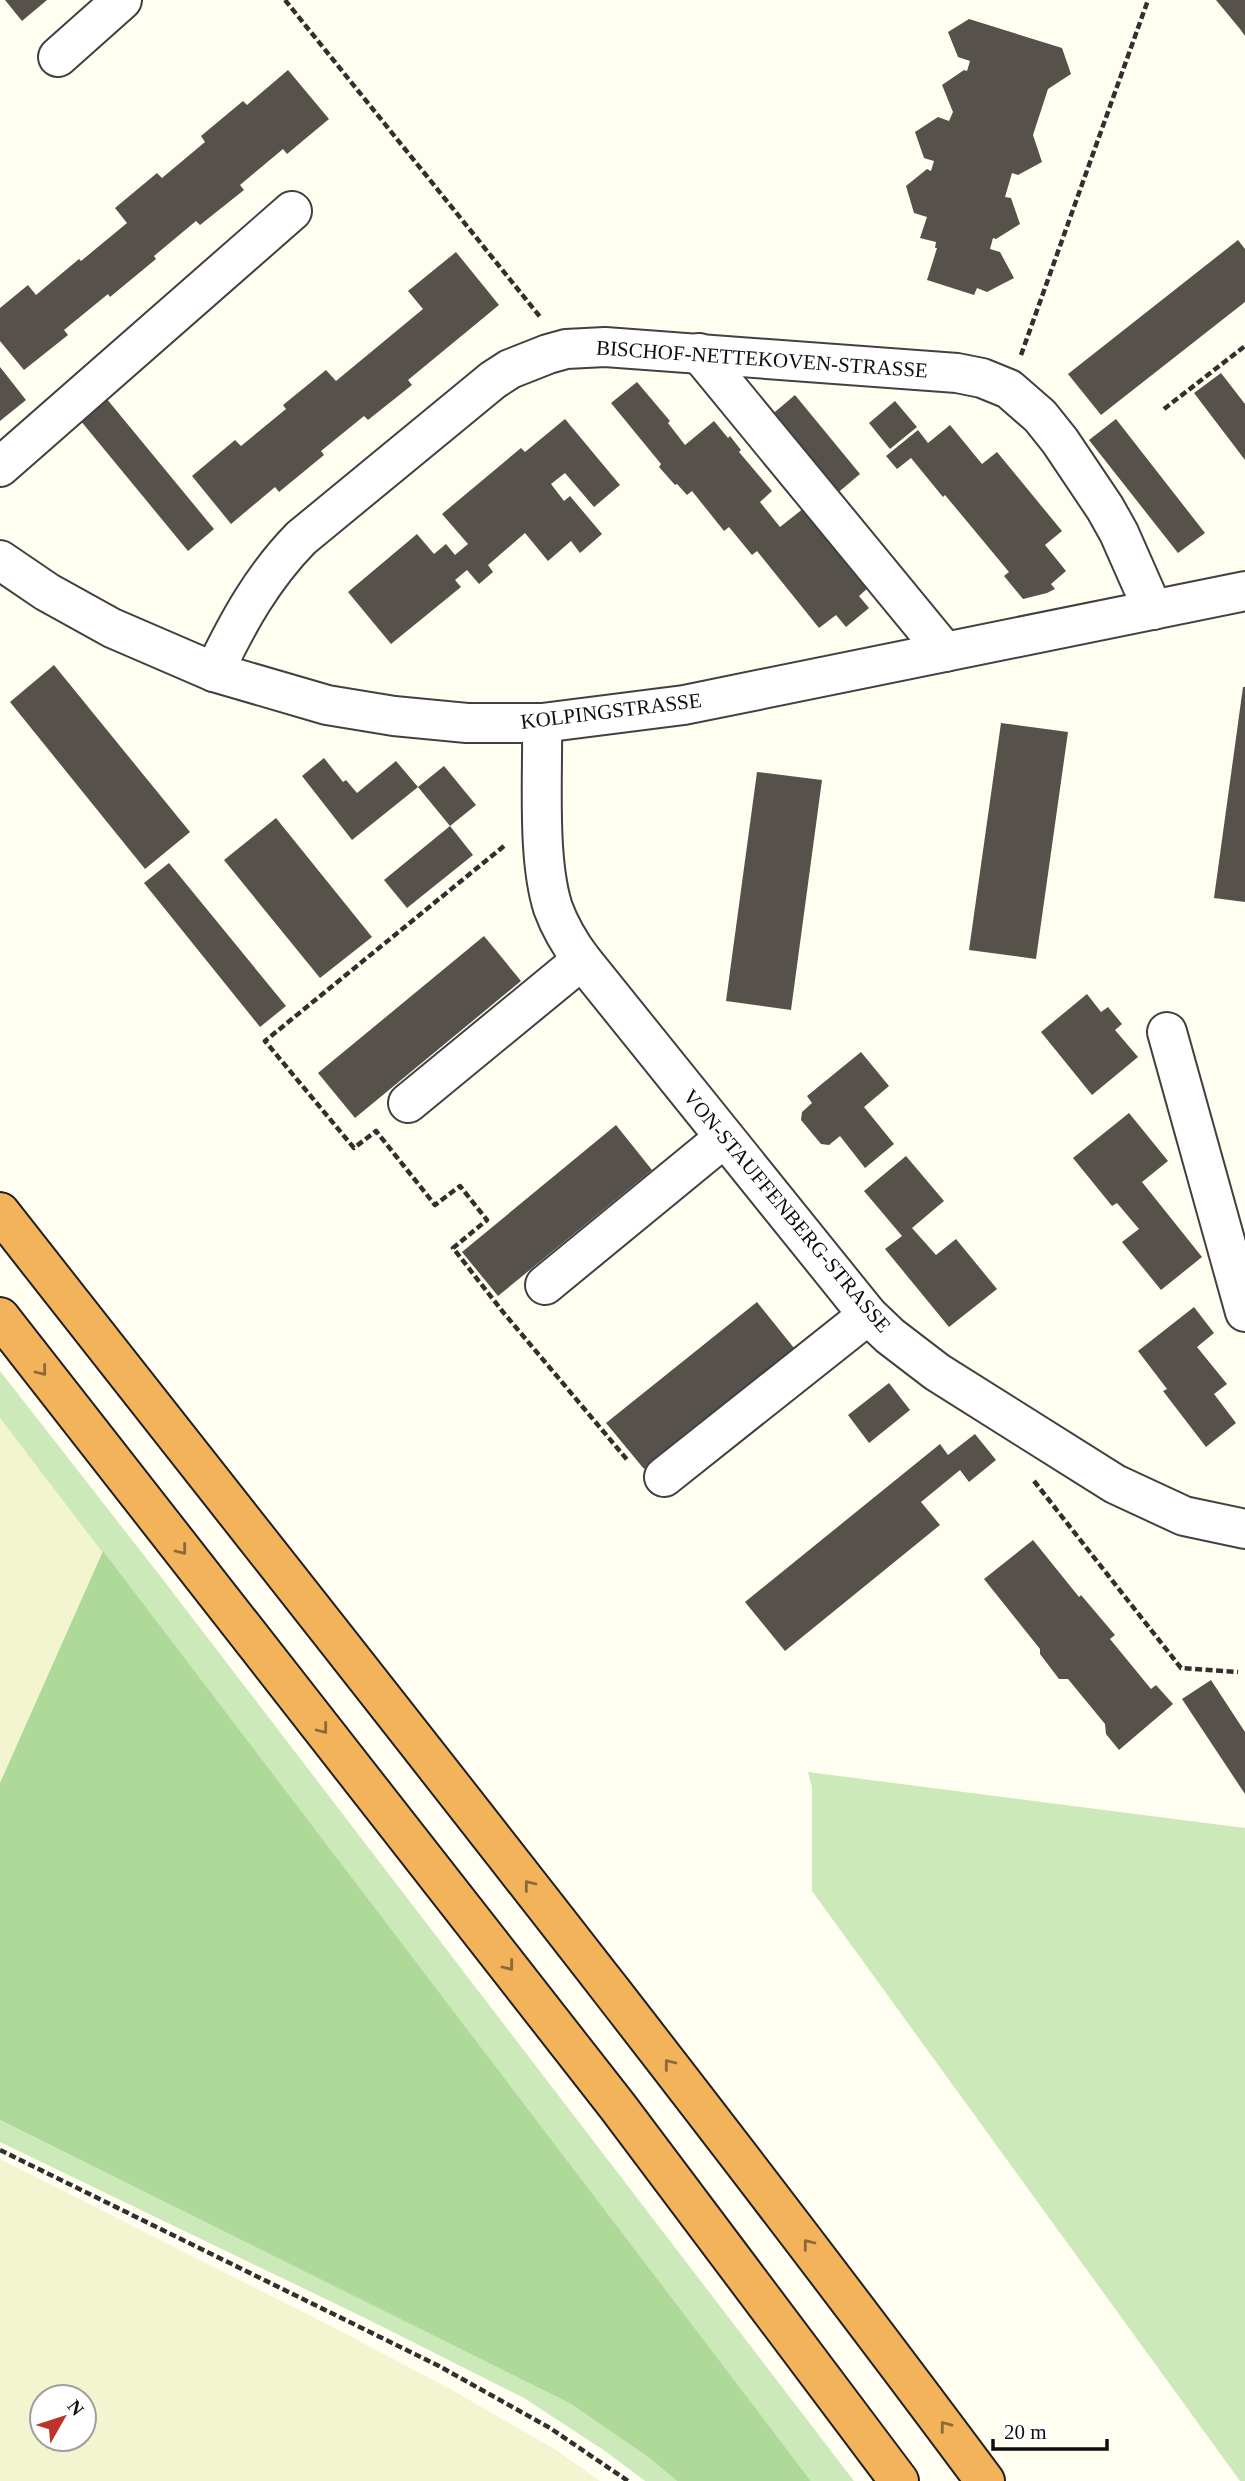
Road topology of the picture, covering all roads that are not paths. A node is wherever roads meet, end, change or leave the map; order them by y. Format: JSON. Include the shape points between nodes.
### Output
{"nodes":[{"id":1,"x":122,"y":0,"type":"edge"},
{"id":2,"x":58,"y":57,"type":"dead end"},
{"id":3,"x":292,"y":211,"type":"dead end"},
{"id":4,"x":699,"y":353,"type":"junction"},
{"id":5,"x":2,"y":462,"type":"edge"},
{"id":6,"x":0,"y":560,"type":"edge"},
{"id":7,"x":1245,"y":592,"type":"edge"},
{"id":8,"x":1153,"y":610,"type":"junction"},
{"id":9,"x":945,"y":652,"type":"junction"},
{"id":10,"x":214,"y":672,"type":"junction"},
{"id":11,"x":542,"y":723,"type":"junction"},
{"id":12,"x":582,"y":960,"type":"junction"},
{"id":13,"x":1167,"y":1032,"type":"dead end"},
{"id":14,"x":408,"y":1103,"type":"dead end"},
{"id":15,"x":724,"y":1139,"type":"junction"},
{"id":16,"x":0,"y":1212,"type":"edge"},
{"id":17,"x":545,"y":1285,"type":"dead end"},
{"id":18,"x":1245,"y":1312,"type":"edge"},
{"id":19,"x":868,"y":1315,"type":"junction"},
{"id":20,"x":0,"y":1317,"type":"edge"},
{"id":21,"x":664,"y":1477,"type":"road end"},
{"id":22,"x":1245,"y":1529,"type":"edge"},
{"id":23,"x":899,"y":2481,"type":"edge"},
{"id":24,"x":985,"y":2481,"type":"edge"}],
"edges":[{"from":1,"to":2,"type":"street"},
{"from":3,"to":5,"type":"street"},
{"from":4,"to":8,"type":"street","name":"BISCHOF-NETTEKOVEN-STRASSE","via":[[957,373],[1009,389],[1032,407],[1060,441],[1105,508]]},
{"from":4,"to":9,"type":"street"},
{"from":4,"to":10,"type":"street","name":"BISCHOF-NETTEKOVEN-STRASSE","via":[[566,349],[528,361],[493,380],[300,538],[250,601]]},
{"from":6,"to":10,"type":"street","name":"KOLPINGSTRASSE","via":[[112,628]]},
{"from":7,"to":8,"type":"street","name":"KOLPINGSTRASSE"},
{"from":8,"to":9,"type":"street","name":"KOLPINGSTRASSE"},
{"from":9,"to":11,"type":"street","name":"KOLPINGSTRASSE","via":[[684,705]]},
{"from":10,"to":11,"type":"street","name":"KOLPINGSTRASSE","via":[[351,709],[467,723]]},
{"from":11,"to":12,"type":"street","name":"VON-STAUFFENBERG-STRASSE","via":[[546,872],[553,908]]},
{"from":12,"to":14,"type":"street"},
{"from":12,"to":15,"type":"street","name":"VON-STAUFFENBERG-STRASSE"},
{"from":13,"to":18,"type":"street"},
{"from":15,"to":17,"type":"street"},
{"from":15,"to":19,"type":"street","name":"VON-STAUFFENBERG-STRASSE"},
{"from":24,"to":16,"type":"highway","one_way":true,"via":[[669,2064]]},
{"from":19,"to":21,"type":"street"},
{"from":19,"to":22,"type":"street","name":"VON-STAUFFENBERG-STRASSE","via":[[962,1389],[1115,1484],[1184,1517]]},
{"from":20,"to":23,"type":"highway","one_way":true,"via":[[602,2086]]}]}
